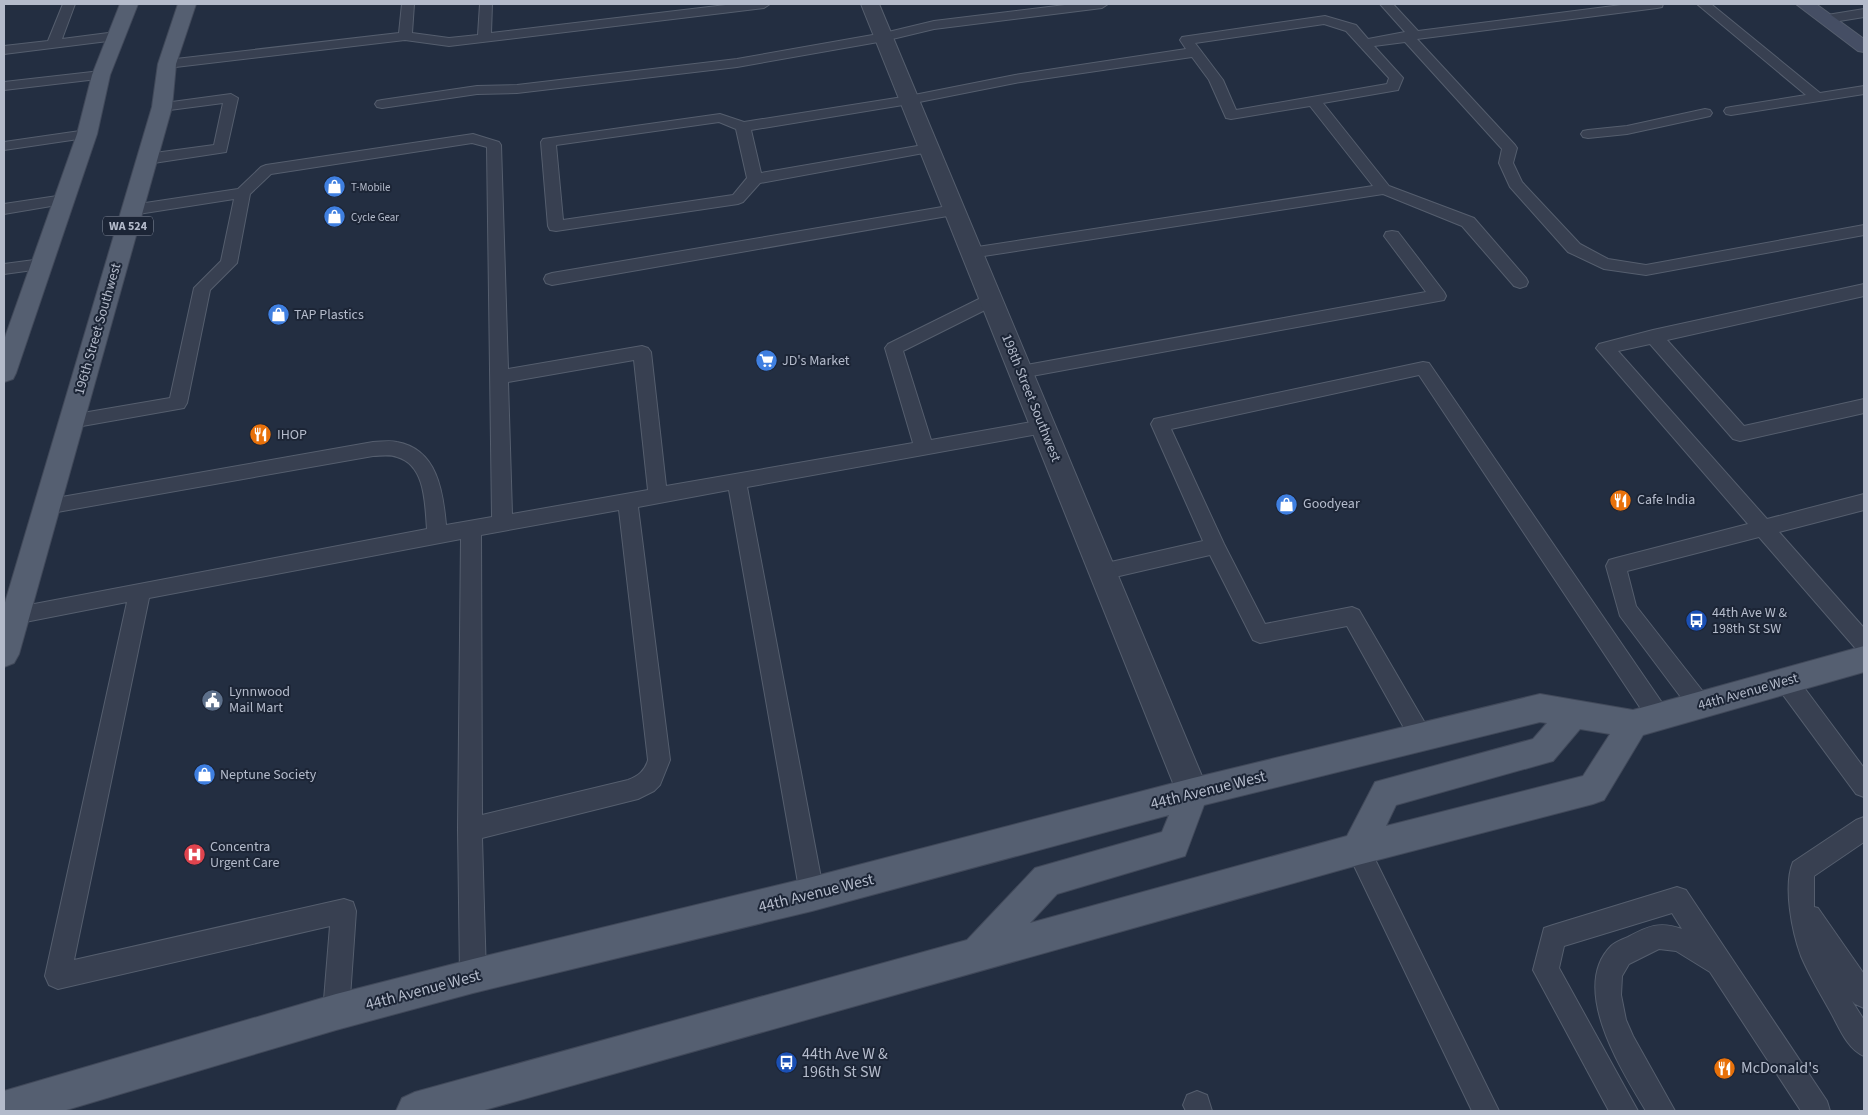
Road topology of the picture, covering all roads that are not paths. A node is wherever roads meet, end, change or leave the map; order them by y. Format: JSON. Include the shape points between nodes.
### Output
{"nodes":[{"id":1,"x":69,"y":4,"type":"edge"},
{"id":2,"x":129,"y":4,"type":"edge"},
{"id":3,"x":187,"y":4,"type":"edge"},
{"id":4,"x":408,"y":4,"type":"edge"},
{"id":5,"x":486,"y":4,"type":"edge"},
{"id":6,"x":764,"y":4,"type":"edge"},
{"id":7,"x":870,"y":4,"type":"edge"},
{"id":8,"x":1102,"y":4,"type":"edge"},
{"id":9,"x":1391,"y":4,"type":"edge"},
{"id":10,"x":1657,"y":4,"type":"edge"},
{"id":11,"x":1703,"y":4,"type":"edge"},
{"id":12,"x":1805,"y":4,"type":"edge"},
{"id":13,"x":1864,"y":13,"type":"edge"},
{"id":14,"x":1827,"y":20,"type":"junction"},
{"id":15,"x":116,"y":36,"type":"junction"},
{"id":16,"x":405,"y":36,"type":"junction"},
{"id":17,"x":1412,"y":36,"type":"junction"},
{"id":18,"x":884,"y":37,"type":"junction"},
{"id":19,"x":484,"y":38,"type":"junction"},
{"id":20,"x":1366,"y":43,"type":"junction"},
{"id":21,"x":53,"y":44,"type":"junction"},
{"id":22,"x":1864,"y":47,"type":"edge"},
{"id":23,"x":4,"y":50,"type":"edge"},
{"id":24,"x":1195,"y":52,"type":"junction"},
{"id":25,"x":167,"y":64,"type":"junction"},
{"id":26,"x":102,"y":75,"type":"junction"},
{"id":27,"x":4,"y":86,"type":"edge"},
{"id":28,"x":1864,"y":90,"type":"edge"},
{"id":29,"x":1817,"y":97,"type":"junction"},
{"id":30,"x":909,"y":100,"type":"junction"},
{"id":31,"x":1314,"y":101,"type":"junction"},
{"id":32,"x":382,"y":104,"type":"dead end"},
{"id":33,"x":162,"y":107,"type":"junction"},
{"id":34,"x":1730,"y":111,"type":"dead end"},
{"id":35,"x":1705,"y":113,"type":"dead end"},
{"id":36,"x":743,"y":128,"type":"junction"},
{"id":37,"x":87,"y":134,"type":"junction"},
{"id":38,"x":1588,"y":134,"type":"dead end"},
{"id":39,"x":4,"y":146,"type":"edge"},
{"id":40,"x":929,"y":148,"type":"junction"},
{"id":41,"x":147,"y":159,"type":"junction"},
{"id":42,"x":756,"y":179,"type":"junction"},
{"id":43,"x":1384,"y":189,"type":"junction"},
{"id":44,"x":244,"y":193,"type":"junction"},
{"id":45,"x":64,"y":200,"type":"junction"},
{"id":46,"x":4,"y":209,"type":"edge"},
{"id":47,"x":132,"y":210,"type":"junction"},
{"id":48,"x":954,"y":210,"type":"junction"},
{"id":49,"x":1864,"y":230,"type":"edge"},
{"id":50,"x":1392,"y":236,"type":"dead end"},
{"id":51,"x":971,"y":253,"type":"junction"},
{"id":52,"x":42,"y":264,"type":"junction"},
{"id":53,"x":4,"y":269,"type":"edge"},
{"id":54,"x":552,"y":279,"type":"dead end"},
{"id":55,"x":1520,"y":282,"type":"dead end"},
{"id":56,"x":1864,"y":290,"type":"edge"},
{"id":57,"x":991,"y":300,"type":"junction"},
{"id":58,"x":1653,"y":336,"type":"junction"},
{"id":59,"x":1021,"y":372,"type":"junction"},
{"id":60,"x":4,"y":373,"type":"edge"},
{"id":61,"x":499,"y":377,"type":"junction"},
{"id":62,"x":1864,"y":406,"type":"edge"},
{"id":63,"x":71,"y":421,"type":"junction"},
{"id":64,"x":1043,"y":427,"type":"junction"},
{"id":65,"x":924,"y":448,"type":"junction"},
{"id":66,"x":737,"y":482,"type":"junction"},
{"id":67,"x":658,"y":496,"type":"junction"},
{"id":68,"x":628,"y":501,"type":"junction"},
{"id":69,"x":46,"y":506,"type":"junction"},
{"id":70,"x":1860,"y":508,"type":"edge"},
{"id":71,"x":502,"y":523,"type":"junction"},
{"id":72,"x":1762,"y":528,"type":"junction"},
{"id":73,"x":471,"y":529,"type":"junction"},
{"id":74,"x":437,"y":535,"type":"junction"},
{"id":75,"x":1215,"y":546,"type":"junction"},
{"id":76,"x":1102,"y":572,"type":"junction"},
{"id":77,"x":140,"y":591,"type":"junction"},
{"id":78,"x":15,"y":616,"type":"junction"},
{"id":79,"x":1864,"y":643,"type":"edge"},
{"id":80,"x":4,"y":654,"type":"edge"},
{"id":81,"x":1864,"y":659,"type":"edge"},
{"id":82,"x":1786,"y":681,"type":"junction"},
{"id":83,"x":1700,"y":705,"type":"junction"},
{"id":84,"x":1574,"y":714,"type":"junction"},
{"id":85,"x":1646,"y":720,"type":"junction"},
{"id":86,"x":1421,"y":737,"type":"junction"},
{"id":87,"x":1864,"y":786,"type":"edge"},
{"id":88,"x":1193,"y":793,"type":"junction"},
{"id":89,"x":1864,"y":828,"type":"edge"},
{"id":90,"x":470,"y":829,"type":"junction"},
{"id":91,"x":1358,"y":849,"type":"junction"},
{"id":92,"x":812,"y":894,"type":"junction"},
{"id":93,"x":1802,"y":907,"type":"junction"},
{"id":94,"x":979,"y":953,"type":"junction"},
{"id":95,"x":1724,"y":969,"type":"junction"},
{"id":96,"x":473,"y":976,"type":"junction"},
{"id":97,"x":1864,"y":995,"type":"edge"},
{"id":98,"x":336,"y":1012,"type":"junction"},
{"id":99,"x":1864,"y":1043,"type":"edge"},
{"id":100,"x":428,"y":1109,"type":"edge"},
{"id":101,"x":4,"y":1110,"type":"edge"},
{"id":102,"x":1486,"y":1111,"type":"edge"},
{"id":103,"x":1624,"y":1111,"type":"edge"},
{"id":104,"x":1661,"y":1111,"type":"edge"},
{"id":105,"x":1817,"y":1111,"type":"edge"}],
"edges":[{"from":1,"to":21,"type":"lane"},
{"from":2,"to":15,"type":"main road"},
{"from":3,"to":25,"type":"main road","name":"196th Street Southwest","number":"WA 524"},
{"from":4,"to":16,"type":"lane"},
{"from":5,"to":19,"type":"lane"},
{"from":6,"to":19,"type":"lane"},
{"from":7,"to":18,"type":"street","name":"198th Street Southwest"},
{"from":8,"to":18,"type":"lane","via":[[934,25]]},
{"from":9,"to":17,"type":"lane"},
{"from":10,"to":17,"type":"lane"},
{"from":11,"to":29,"type":"lane"},
{"from":12,"to":14,"type":"main road"},
{"from":13,"to":14,"type":"lane"},
{"from":14,"to":22,"type":"main road"},
{"from":15,"to":21,"type":"lane"},
{"from":15,"to":26,"type":"main road"},
{"from":16,"to":19,"type":"lane","via":[[450,42]]},
{"from":16,"to":25,"type":"lane"},
{"from":17,"to":20,"type":"lane"},
{"from":17,"to":49,"type":"lane","via":[[1510,148],[1506,163],[1515,184],[1574,248],[1604,264],[1646,270]]},
{"from":18,"to":30,"type":"street","name":"198th Street Southwest"},
{"from":18,"to":32,"type":"lane","via":[[737,62],[517,89],[477,90]]},
{"from":20,"to":24,"type":"lane","via":[[1351,28],[1325,20],[1187,40]]},
{"from":20,"to":31,"type":"lane","via":[[1396,78],[1393,87]]},
{"from":21,"to":23,"type":"lane"},
{"from":24,"to":30,"type":"lane","via":[[1015,79]]},
{"from":24,"to":31,"type":"lane","via":[[1216,80],[1231,115]]},
{"from":25,"to":33,"type":"main road","name":"196th Street Southwest","number":"WA 524"},
{"from":26,"to":27,"type":"lane"},
{"from":26,"to":37,"type":"main road"},
{"from":28,"to":29,"type":"lane"},
{"from":29,"to":34,"type":"lane"},
{"from":30,"to":36,"type":"lane"},
{"from":30,"to":40,"type":"street","name":"198th Street Southwest"},
{"from":31,"to":43,"type":"lane"},
{"from":33,"to":41,"type":"main road","name":"196th Street Southwest","number":"WA 524"},
{"from":33,"to":41,"type":"lane","via":[[231,98],[221,149]]},
{"from":35,"to":38,"type":"lane","via":[[1627,130]]},
{"from":36,"to":42,"type":"lane"},
{"from":36,"to":42,"type":"lane","via":[[720,118],[548,142],[556,226],[738,199]]},
{"from":37,"to":39,"type":"lane"},
{"from":37,"to":45,"type":"main road"},
{"from":40,"to":42,"type":"lane"},
{"from":40,"to":48,"type":"street","name":"198th Street Southwest"},
{"from":41,"to":47,"type":"main road","name":"196th Street Southwest","number":"WA 524"},
{"from":43,"to":51,"type":"lane"},
{"from":43,"to":55,"type":"lane","via":[[1468,222]]},
{"from":44,"to":47,"type":"lane"},
{"from":44,"to":61,"type":"lane","via":[[266,170],[473,138],[494,145]]},
{"from":44,"to":63,"type":"lane","via":[[229,262],[202,288],[178,403]]},
{"from":45,"to":46,"type":"lane"},
{"from":45,"to":52,"type":"main road"},
{"from":47,"to":63,"type":"main road","name":"196th Street Southwest","number":"WA 524"},
{"from":48,"to":51,"type":"street","name":"198th Street Southwest"},
{"from":48,"to":54,"type":"lane"},
{"from":50,"to":59,"type":"lane","via":[[1438,296]]},
{"from":51,"to":57,"type":"street","name":"198th Street Southwest"},
{"from":52,"to":53,"type":"lane"},
{"from":52,"to":60,"type":"main road"},
{"from":56,"to":58,"type":"lane"},
{"from":57,"to":59,"type":"street","name":"198th Street Southwest"},
{"from":57,"to":65,"type":"lane","via":[[894,348]]},
{"from":58,"to":62,"type":"lane","via":[[1740,434]]},
{"from":58,"to":72,"type":"lane","via":[[1605,348]]},
{"from":59,"to":64,"type":"street","name":"198th Street Southwest"},
{"from":61,"to":67,"type":"lane","via":[[642,352]]},
{"from":61,"to":71,"type":"lane"},
{"from":63,"to":69,"type":"main road","name":"196th Street Southwest","number":"WA 524"},
{"from":64,"to":65,"type":"lane"},
{"from":64,"to":76,"type":"street","name":"198th Street Southwest"},
{"from":65,"to":66,"type":"lane"},
{"from":66,"to":67,"type":"lane"},
{"from":66,"to":92,"type":"lane"},
{"from":67,"to":68,"type":"lane"},
{"from":68,"to":71,"type":"lane"},
{"from":68,"to":90,"type":"lane","via":[[659,760],[656,774],[647,784],[630,791]]},
{"from":69,"to":74,"type":"lane","via":[[373,449],[396,449],[413,455],[425,468],[432,485]]},
{"from":69,"to":78,"type":"main road","name":"196th Street Southwest","number":"WA 524"},
{"from":70,"to":72,"type":"lane"},
{"from":71,"to":73,"type":"lane"},
{"from":72,"to":79,"type":"lane"},
{"from":72,"to":83,"type":"lane","via":[[1616,566],[1627,610]]},
{"from":73,"to":74,"type":"lane"},
{"from":73,"to":90,"type":"lane"},
{"from":74,"to":77,"type":"lane"},
{"from":75,"to":76,"type":"lane"},
{"from":75,"to":85,"type":"lane","via":[[1160,424],[1423,368]]},
{"from":75,"to":86,"type":"lane","via":[[1260,634],[1352,616]]},
{"from":76,"to":88,"type":"street","name":"198th Street Southwest"},
{"from":77,"to":78,"type":"lane"},
{"from":77,"to":98,"type":"lane","via":[[58,976],[344,911]]},
{"from":78,"to":80,"type":"main road","name":"196th Street Southwest","number":"WA 524"},
{"from":81,"to":82,"type":"main road","name":"44th Avenue West"},
{"from":82,"to":83,"type":"main road","name":"44th Avenue West"},
{"from":82,"to":87,"type":"lane"},
{"from":83,"to":85,"type":"main road","name":"44th Avenue West"},
{"from":84,"to":85,"type":"main road","name":"44th Avenue West"},
{"from":84,"to":86,"type":"main road","name":"44th Avenue West","via":[[1540,708]]},
{"from":84,"to":91,"type":"main road","via":[[1542,751],[1386,793]]},
{"from":85,"to":91,"type":"main road","via":[[1593,789]]},
{"from":86,"to":88,"type":"main road","name":"44th Avenue West"},
{"from":88,"to":92,"type":"main road","name":"44th Avenue West"},
{"from":88,"to":94,"type":"main road","via":[[1173,846],[1047,880]]},
{"from":89,"to":93,"type":"lane","via":[[1802,870]]},
{"from":90,"to":96,"type":"lane"},
{"from":91,"to":94,"type":"main road"},
{"from":91,"to":102,"type":"lane"},
{"from":92,"to":96,"type":"main road","name":"44th Avenue West"},
{"from":93,"to":97,"type":"lane"},
{"from":93,"to":99,"type":"lane","via":[[1813,954]]},
{"from":94,"to":100,"type":"main road"},
{"from":95,"to":103,"type":"lane","via":[[1677,899],[1553,937],[1546,970]]},
{"from":95,"to":104,"type":"lane","via":[[1691,944],[1660,936],[1629,946],[1613,963],[1606,988],[1618,1037]]},
{"from":95,"to":105,"type":"lane"},
{"from":96,"to":98,"type":"main road","name":"44th Avenue West"},
{"from":98,"to":101,"type":"main road","name":"44th Avenue West"}]}
